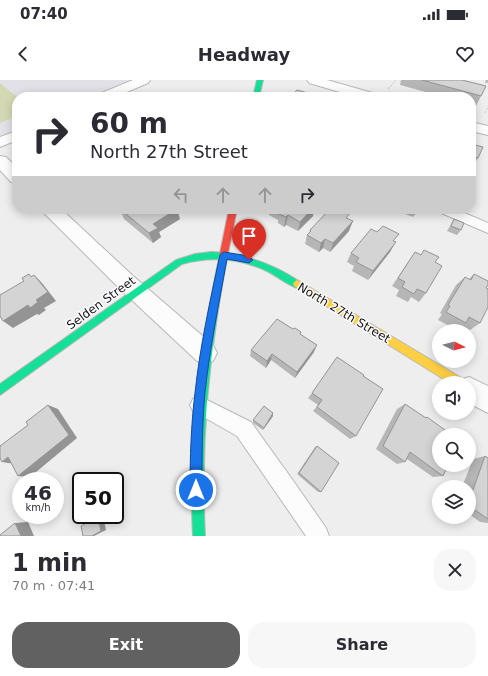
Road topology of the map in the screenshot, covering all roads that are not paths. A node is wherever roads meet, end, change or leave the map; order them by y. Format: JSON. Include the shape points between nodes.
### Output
{"nodes":[{"id":1,"x":144,"y":80,"type":"edge"},
{"id":2,"x":260,"y":80,"type":"edge"},
{"id":3,"x":313,"y":80,"type":"edge"},
{"id":4,"x":116,"y":92,"type":"edge"},
{"id":5,"x":257,"y":92,"type":"edge"},
{"id":6,"x":354,"y":92,"type":"edge"},
{"id":7,"x":476,"y":128,"type":"edge"},
{"id":8,"x":488,"y":132,"type":"edge"},
{"id":9,"x":12,"y":137,"type":"edge"},
{"id":10,"x":0,"y":142,"type":"edge"},
{"id":11,"x":0,"y":161,"type":"edge"},
{"id":12,"x":12,"y":173,"type":"edge"},
{"id":13,"x":55,"y":214,"type":"edge"},
{"id":14,"x":232,"y":214,"type":"edge"},
{"id":15,"x":455,"y":214,"type":"edge"},
{"id":16,"x":488,"y":228,"type":"edge"},
{"id":17,"x":224,"y":255,"type":"junction"},
{"id":18,"x":137,"y":292,"type":"junction"},
{"id":19,"x":205,"y":353,"type":"junction"},
{"id":20,"x":448,"y":376,"type":"edge"},
{"id":21,"x":0,"y":390,"type":"edge"},
{"id":22,"x":476,"y":393,"type":"edge"},
{"id":23,"x":488,"y":400,"type":"edge"},
{"id":24,"x":199,"y":405,"type":"junction"},
{"id":25,"x":199,"y":536,"type":"edge"},
{"id":26,"x":318,"y":536,"type":"edge"}],
"edges":[{"from":1,"to":4,"type":"street"},
{"from":2,"to":5,"type":"street"},
{"from":3,"to":6,"type":"street"},
{"from":7,"to":8,"type":"street"},
{"from":9,"to":10,"type":"street"},
{"from":11,"to":12,"type":"street"},
{"from":13,"to":18,"type":"street"},
{"from":14,"to":17,"type":"street"},
{"from":15,"to":16,"type":"lane"},
{"from":17,"to":18,"type":"street","name":"Selden Street","via":[[200,254],[190,257]]},
{"from":17,"to":19,"type":"street"},
{"from":17,"to":20,"type":"street","name":"North 27th Street","via":[[249,260],[280,274]]},
{"from":18,"to":19,"type":"street"},
{"from":18,"to":21,"type":"street","name":"Selden Street"},
{"from":19,"to":24,"type":"street"},
{"from":22,"to":23,"type":"street"},
{"from":24,"to":25,"type":"street","via":[[196,476]]},
{"from":24,"to":26,"type":"lane","via":[[244,429]]}]}
